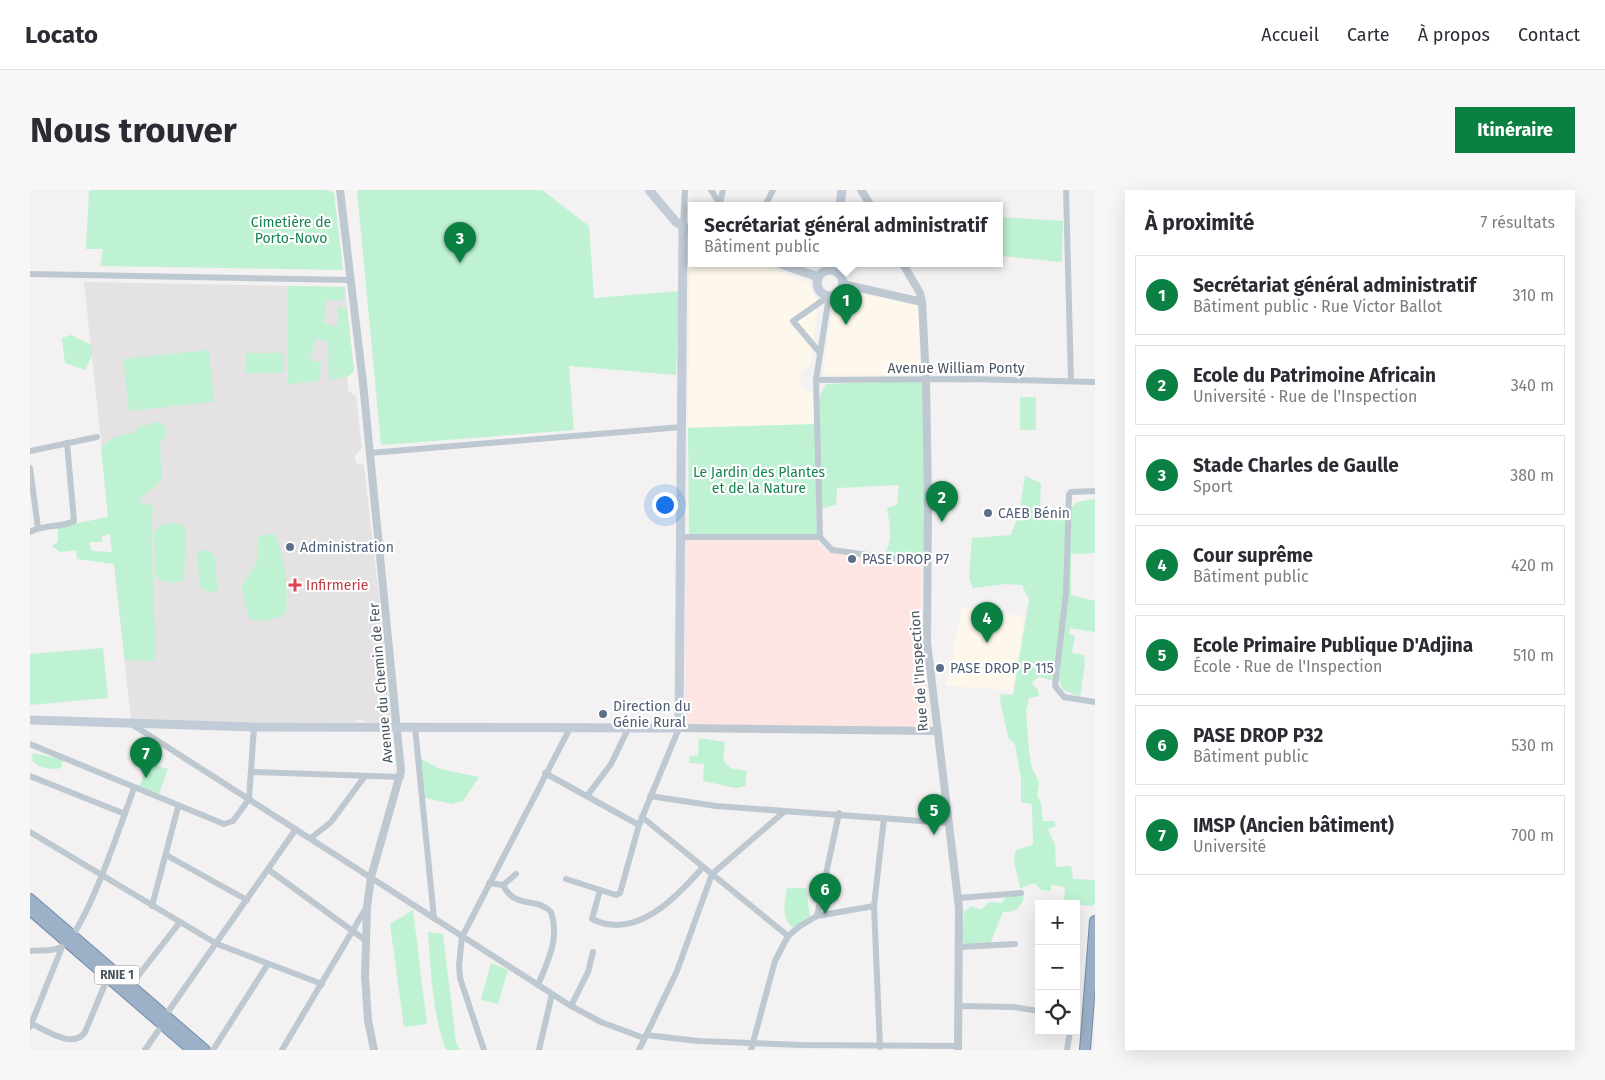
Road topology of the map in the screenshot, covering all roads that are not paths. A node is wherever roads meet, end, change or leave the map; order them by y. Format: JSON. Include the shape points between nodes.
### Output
{"nodes":[{"id":1,"x":340,"y":190,"type":"edge"},
{"id":2,"x":649,"y":190,"type":"edge"},
{"id":3,"x":685,"y":190,"type":"edge"},
{"id":4,"x":711,"y":190,"type":"edge"},
{"id":5,"x":773,"y":190,"type":"edge"},
{"id":6,"x":861,"y":190,"type":"edge"},
{"id":7,"x":1066,"y":190,"type":"edge"},
{"id":8,"x":719,"y":202,"type":"edge"},
{"id":9,"x":767,"y":202,"type":"edge"},
{"id":10,"x":868,"y":202,"type":"edge"},
{"id":11,"x":683,"y":228,"type":"junction"},
{"id":12,"x":688,"y":230,"type":"edge"},
{"id":13,"x":790,"y":267,"type":"edge"},
{"id":14,"x":833,"y":267,"type":"edge"},
{"id":15,"x":905,"y":267,"type":"edge"},
{"id":16,"x":30,"y":274,"type":"edge"},
{"id":17,"x":818,"y":277,"type":"junction"},
{"id":18,"x":351,"y":280,"type":"junction"},
{"id":19,"x":843,"y":284,"type":"junction"},
{"id":20,"x":829,"y":296,"type":"junction"},
{"id":21,"x":922,"y":302,"type":"junction"},
{"id":22,"x":820,"y":353,"type":"junction"},
{"id":23,"x":816,"y":380,"type":"junction"},
{"id":24,"x":926,"y":380,"type":"junction"},
{"id":25,"x":1071,"y":381,"type":"junction"},
{"id":26,"x":1095,"y":382,"type":"edge"},
{"id":27,"x":682,"y":427,"type":"junction"},
{"id":28,"x":97,"y":437,"type":"dead end"},
{"id":29,"x":67,"y":443,"type":"junction"},
{"id":30,"x":30,"y":451,"type":"edge"},
{"id":31,"x":370,"y":453,"type":"junction"},
{"id":32,"x":30,"y":468,"type":"edge"},
{"id":33,"x":32,"y":491,"type":"edge"},
{"id":34,"x":1095,"y":492,"type":"edge"},
{"id":35,"x":38,"y":528,"type":"junction"},
{"id":36,"x":30,"y":532,"type":"edge"},
{"id":37,"x":682,"y":537,"type":"junction"},
{"id":38,"x":820,"y":537,"type":"junction"},
{"id":39,"x":927,"y":563,"type":"junction"},
{"id":40,"x":1095,"y":702,"type":"edge"},
{"id":41,"x":30,"y":720,"type":"edge"},
{"id":42,"x":133,"y":725,"type":"junction"},
{"id":43,"x":254,"y":727,"type":"junction"},
{"id":44,"x":399,"y":727,"type":"junction"},
{"id":45,"x":415,"y":727,"type":"junction"},
{"id":46,"x":629,"y":727,"type":"junction"},
{"id":47,"x":570,"y":728,"type":"junction"},
{"id":48,"x":679,"y":728,"type":"junction"},
{"id":49,"x":936,"y":731,"type":"junction"},
{"id":50,"x":30,"y":744,"type":"edge"},
{"id":51,"x":251,"y":772,"type":"junction"},
{"id":52,"x":545,"y":773,"type":"junction"},
{"id":53,"x":30,"y":776,"type":"edge"},
{"id":54,"x":365,"y":776,"type":"junction"},
{"id":55,"x":401,"y":777,"type":"junction"},
{"id":56,"x":134,"y":788,"type":"junction"},
{"id":57,"x":587,"y":796,"type":"junction"},
{"id":58,"x":650,"y":796,"type":"junction"},
{"id":59,"x":249,"y":799,"type":"junction"},
{"id":60,"x":178,"y":807,"type":"junction"},
{"id":61,"x":785,"y":811,"type":"junction"},
{"id":62,"x":839,"y":813,"type":"junction"},
{"id":63,"x":124,"y":814,"type":"junction"},
{"id":64,"x":642,"y":817,"type":"junction"},
{"id":65,"x":884,"y":818,"type":"junction"},
{"id":66,"x":948,"y":823,"type":"junction"},
{"id":67,"x":639,"y":825,"type":"junction"},
{"id":68,"x":296,"y":829,"type":"junction"},
{"id":69,"x":30,"y":832,"type":"edge"},
{"id":70,"x":311,"y":838,"type":"junction"},
{"id":71,"x":166,"y":855,"type":"junction"},
{"id":72,"x":703,"y":866,"type":"junction"},
{"id":73,"x":269,"y":870,"type":"junction"},
{"id":74,"x":516,"y":874,"type":"dead end"},
{"id":75,"x":712,"y":874,"type":"junction"},
{"id":76,"x":101,"y":875,"type":"junction"},
{"id":77,"x":371,"y":877,"type":"junction"},
{"id":78,"x":566,"y":879,"type":"dead end"},
{"id":79,"x":489,"y":883,"type":"junction"},
{"id":80,"x":503,"y":885,"type":"junction"},
{"id":81,"x":600,"y":890,"type":"junction"},
{"id":82,"x":1021,"y":893,"type":"dead end"},
{"id":83,"x":958,"y":898,"type":"junction"},
{"id":84,"x":30,"y":899,"type":"edge"},
{"id":85,"x":247,"y":900,"type":"junction"},
{"id":86,"x":152,"y":906,"type":"junction"},
{"id":87,"x":874,"y":906,"type":"junction"},
{"id":88,"x":367,"y":907,"type":"junction"},
{"id":89,"x":30,"y":910,"type":"edge"},
{"id":90,"x":817,"y":916,"type":"junction"},
{"id":91,"x":434,"y":918,"type":"junction"},
{"id":92,"x":1095,"y":921,"type":"edge"},
{"id":93,"x":180,"y":922,"type":"junction"},
{"id":94,"x":354,"y":931,"type":"junction"},
{"id":95,"x":788,"y":936,"type":"junction"},
{"id":96,"x":462,"y":937,"type":"junction"},
{"id":97,"x":365,"y":940,"type":"junction"},
{"id":98,"x":67,"y":942,"type":"junction"},
{"id":99,"x":218,"y":944,"type":"junction"},
{"id":100,"x":1016,"y":944,"type":"dead end"},
{"id":101,"x":960,"y":947,"type":"junction"},
{"id":102,"x":30,"y":951,"type":"edge"},
{"id":103,"x":592,"y":952,"type":"dead end"},
{"id":104,"x":268,"y":964,"type":"junction"},
{"id":105,"x":138,"y":976,"type":"dead end"},
{"id":106,"x":108,"y":978,"type":"junction"},
{"id":107,"x":322,"y":984,"type":"junction"},
{"id":108,"x":538,"y":985,"type":"junction"},
{"id":109,"x":552,"y":994,"type":"junction"},
{"id":110,"x":571,"y":1006,"type":"junction"},
{"id":111,"x":958,"y":1006,"type":"junction"},
{"id":112,"x":1035,"y":1010,"type":"edge"},
{"id":113,"x":163,"y":1020,"type":"junction"},
{"id":114,"x":30,"y":1024,"type":"edge"},
{"id":115,"x":1069,"y":1035,"type":"edge"},
{"id":116,"x":645,"y":1037,"type":"junction"},
{"id":117,"x":753,"y":1042,"type":"junction"},
{"id":118,"x":880,"y":1047,"type":"junction"},
{"id":119,"x":958,"y":1048,"type":"edge"},
{"id":120,"x":144,"y":1050,"type":"edge"},
{"id":121,"x":192,"y":1050,"type":"edge"},
{"id":122,"x":204,"y":1050,"type":"edge"},
{"id":123,"x":213,"y":1050,"type":"edge"},
{"id":124,"x":282,"y":1050,"type":"edge"},
{"id":125,"x":374,"y":1050,"type":"edge"},
{"id":126,"x":484,"y":1050,"type":"edge"},
{"id":127,"x":539,"y":1050,"type":"edge"},
{"id":128,"x":639,"y":1050,"type":"edge"},
{"id":129,"x":751,"y":1050,"type":"edge"},
{"id":130,"x":1067,"y":1050,"type":"edge"},
{"id":131,"x":1085,"y":1050,"type":"edge"}],
"edges":[{"from":1,"to":18,"type":"street","name":"Avenue du Chemin de Fer"},
{"from":2,"to":11,"type":"main road"},
{"from":3,"to":11,"type":"street"},
{"from":4,"to":8,"type":"street"},
{"from":5,"to":9,"type":"street"},
{"from":6,"to":10,"type":"street"},
{"from":7,"to":25,"type":"street"},
{"from":11,"to":12,"type":"main road"},
{"from":11,"to":27,"type":"main road"},
{"from":13,"to":17,"type":"main road"},
{"from":14,"to":17,"type":"main road"},
{"from":14,"to":19,"type":"main road","via":[[841,275]]},
{"from":15,"to":21,"type":"street","name":"Rue de l'Inspection"},
{"from":16,"to":18,"type":"street"},
{"from":17,"to":20,"type":"main road","via":[[818,290]]},
{"from":18,"to":31,"type":"street","name":"Avenue du Chemin de Fer"},
{"from":19,"to":20,"type":"main road","via":[[837,294]]},
{"from":19,"to":21,"type":"street"},
{"from":20,"to":22,"type":"street"},
{"from":20,"to":22,"type":"street","via":[[793,321]]},
{"from":21,"to":24,"type":"street","name":"Rue de l'Inspection"},
{"from":22,"to":23,"type":"street"},
{"from":23,"to":24,"type":"street","name":"Avenue William Ponty"},
{"from":23,"to":38,"type":"street"},
{"from":24,"to":25,"type":"street","name":"Avenue William Ponty"},
{"from":24,"to":39,"type":"street","name":"Rue de l'Inspection"},
{"from":25,"to":26,"type":"street","name":"Avenue William Ponty"},
{"from":27,"to":31,"type":"street"},
{"from":27,"to":37,"type":"main road"},
{"from":28,"to":29,"type":"street"},
{"from":29,"to":30,"type":"street"},
{"from":29,"to":35,"type":"street","via":[[74,521]]},
{"from":31,"to":44,"type":"street","name":"Avenue du Chemin de Fer"},
{"from":32,"to":33,"type":"street"},
{"from":33,"to":35,"type":"street"},
{"from":34,"to":40,"type":"street","via":[[1069,494],[1066,593],[1055,686],[1064,697]]},
{"from":35,"to":36,"type":"street"},
{"from":37,"to":38,"type":"street"},
{"from":37,"to":48,"type":"main road"},
{"from":38,"to":39,"type":"street","via":[[828,548],[838,551]]},
{"from":39,"to":49,"type":"street","name":"Rue de l'Inspection","via":[[927,642]]},
{"from":41,"to":42,"type":"main road"},
{"from":42,"to":43,"type":"main road"},
{"from":42,"to":59,"type":"street"},
{"from":43,"to":44,"type":"main road"},
{"from":43,"to":51,"type":"street"},
{"from":44,"to":45,"type":"main road"},
{"from":44,"to":55,"type":"street","name":"Avenue du Chemin de Fer"},
{"from":45,"to":47,"type":"main road"},
{"from":45,"to":91,"type":"street"},
{"from":46,"to":47,"type":"main road"},
{"from":46,"to":48,"type":"main road"},
{"from":46,"to":57,"type":"street","via":[[611,764]]},
{"from":47,"to":52,"type":"street"},
{"from":48,"to":49,"type":"street"},
{"from":48,"to":58,"type":"street"},
{"from":49,"to":66,"type":"street","name":"Rue de l'Inspection"},
{"from":50,"to":56,"type":"street"},
{"from":51,"to":54,"type":"street"},
{"from":51,"to":59,"type":"street"},
{"from":52,"to":57,"type":"street"},
{"from":52,"to":79,"type":"street"},
{"from":53,"to":63,"type":"street"},
{"from":54,"to":55,"type":"street"},
{"from":54,"to":70,"type":"street","via":[[331,822]]},
{"from":55,"to":77,"type":"street","name":"Avenue du Chemin de Fer"},
{"from":56,"to":60,"type":"street"},
{"from":56,"to":63,"type":"street"},
{"from":57,"to":67,"type":"street"},
{"from":58,"to":61,"type":"street","via":[[716,806]]},
{"from":58,"to":64,"type":"street"},
{"from":59,"to":60,"type":"street","via":[[233,821],[224,824]]},
{"from":59,"to":68,"type":"street"},
{"from":60,"to":71,"type":"street"},
{"from":61,"to":62,"type":"street"},
{"from":61,"to":75,"type":"street"},
{"from":62,"to":65,"type":"street"},
{"from":62,"to":90,"type":"street"},
{"from":63,"to":76,"type":"street"},
{"from":64,"to":67,"type":"street"},
{"from":64,"to":72,"type":"street"},
{"from":65,"to":66,"type":"street"},
{"from":65,"to":87,"type":"street"},
{"from":66,"to":83,"type":"street","name":"Rue de l'Inspection"},
{"from":67,"to":81,"type":"street","via":[[620,893],[616,895]]},
{"from":68,"to":70,"type":"street"},
{"from":68,"to":73,"type":"street"},
{"from":69,"to":76,"type":"street"},
{"from":70,"to":77,"type":"street"},
{"from":71,"to":85,"type":"street"},
{"from":71,"to":86,"type":"street"},
{"from":72,"to":75,"type":"street"},
{"from":72,"to":81,"type":"street","via":[[672,900],[623,925],[606,925],[592,919]]},
{"from":73,"to":85,"type":"street"},
{"from":73,"to":94,"type":"street"},
{"from":74,"to":80,"type":"street"},
{"from":75,"to":95,"type":"street"},
{"from":75,"to":116,"type":"street","via":[[677,971]]},
{"from":76,"to":86,"type":"street"},
{"from":76,"to":98,"type":"street"},
{"from":77,"to":88,"type":"street","name":"Avenue du Chemin de Fer"},
{"from":77,"to":91,"type":"street"},
{"from":78,"to":81,"type":"street"},
{"from":79,"to":80,"type":"street"},
{"from":79,"to":96,"type":"street"},
{"from":80,"to":108,"type":"street","via":[[514,898],[548,908],[554,921],[553,948]]},
{"from":82,"to":83,"type":"street"},
{"from":83,"to":101,"type":"street","name":"Rue de l'Inspection"},
{"from":84,"to":98,"type":"highway","number":"RNIE 1"},
{"from":85,"to":99,"type":"street"},
{"from":86,"to":93,"type":"street"},
{"from":87,"to":90,"type":"street"},
{"from":87,"to":118,"type":"street"},
{"from":88,"to":94,"type":"street"},
{"from":88,"to":97,"type":"street","name":"Avenue du Chemin de Fer"},
{"from":89,"to":98,"type":"highway","number":"RNIE 1"},
{"from":90,"to":95,"type":"street"},
{"from":91,"to":96,"type":"street"},
{"from":92,"to":131,"type":"highway"},
{"from":93,"to":99,"type":"street"},
{"from":93,"to":105,"type":"street"},
{"from":94,"to":97,"type":"street"},
{"from":94,"to":107,"type":"street"},
{"from":95,"to":117,"type":"street","via":[[775,961]]},
{"from":96,"to":108,"type":"street"},
{"from":96,"to":126,"type":"street","via":[[460,978]]},
{"from":97,"to":125,"type":"street","name":"Avenue du Chemin de Fer","via":[[367,1014]]},
{"from":98,"to":102,"type":"street"},
{"from":98,"to":106,"type":"highway","number":"RNIE 1"},
{"from":98,"to":113,"type":"highway","number":"RNIE 1"},
{"from":98,"to":114,"type":"street"},
{"from":99,"to":104,"type":"street"},
{"from":99,"to":113,"type":"street"},
{"from":100,"to":101,"type":"street"},
{"from":101,"to":111,"type":"street","name":"Rue de l'Inspection"},
{"from":103,"to":110,"type":"street","via":[[588,972]]},
{"from":104,"to":107,"type":"street"},
{"from":104,"to":123,"type":"street"},
{"from":106,"to":113,"type":"highway","number":"RNIE 1"},
{"from":106,"to":114,"type":"street","via":[[80,1040],[69,1042]]},
{"from":107,"to":124,"type":"street"},
{"from":108,"to":109,"type":"street"},
{"from":109,"to":110,"type":"street"},
{"from":109,"to":127,"type":"street"},
{"from":110,"to":116,"type":"street","via":[[600,1022]]},
{"from":111,"to":112,"type":"street"},
{"from":111,"to":119,"type":"street","name":"Rue de l'Inspection"},
{"from":113,"to":120,"type":"street"},
{"from":113,"to":121,"type":"highway","number":"RNIE 1"},
{"from":113,"to":122,"type":"highway","number":"RNIE 1"},
{"from":115,"to":130,"type":"street"},
{"from":116,"to":117,"type":"street"},
{"from":116,"to":128,"type":"street"},
{"from":117,"to":118,"type":"street"},
{"from":117,"to":129,"type":"street"},
{"from":118,"to":119,"type":"street"}]}
